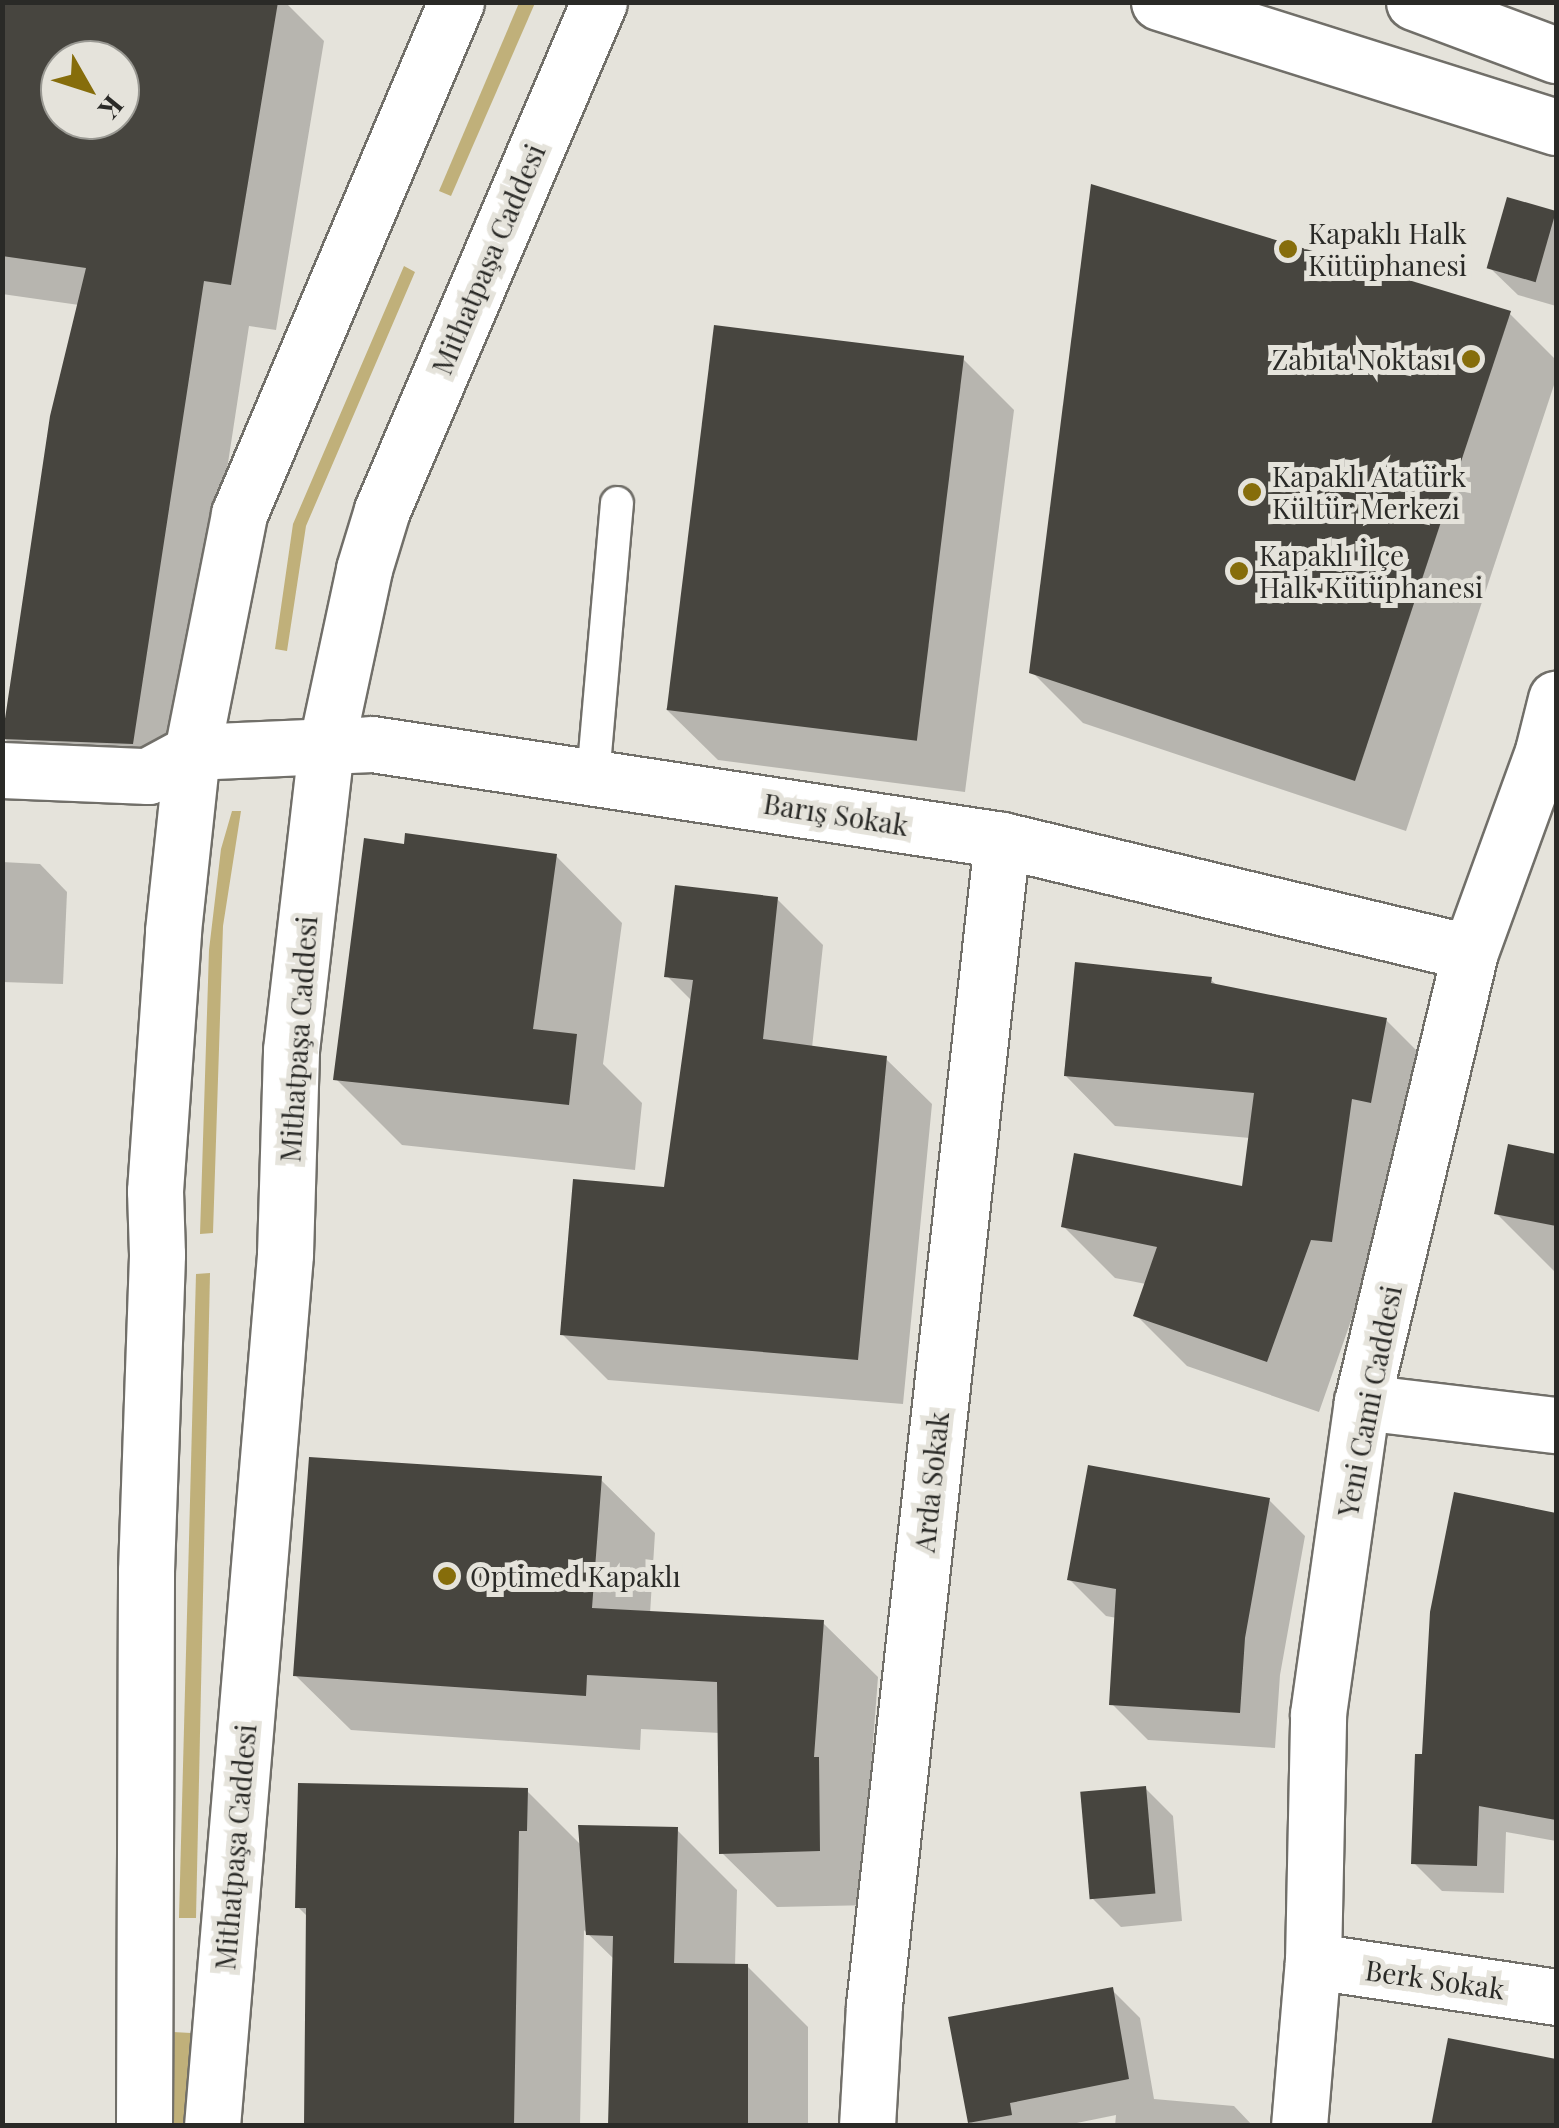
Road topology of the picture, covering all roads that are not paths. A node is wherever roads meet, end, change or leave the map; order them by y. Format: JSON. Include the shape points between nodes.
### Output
{"nodes":[{"id":1,"x":456,"y":2,"type":"edge"},
{"id":2,"x":599,"y":2,"type":"edge"},
{"id":3,"x":1159,"y":2,"type":"edge"},
{"id":4,"x":1414,"y":2,"type":"edge"},
{"id":5,"x":1556,"y":55,"type":"edge"},
{"id":6,"x":1556,"y":127,"type":"edge"},
{"id":7,"x":617,"y":503,"type":"dead end"},
{"id":8,"x":1556,"y":698,"type":"edge"},
{"id":9,"x":326,"y":747,"type":"junction"},
{"id":10,"x":1550,"y":748,"type":"edge"},
{"id":11,"x":192,"y":752,"type":"junction"},
{"id":12,"x":2,"y":770,"type":"edge"},
{"id":13,"x":593,"y":778,"type":"junction"},
{"id":14,"x":1002,"y":840,"type":"junction"},
{"id":15,"x":1470,"y":952,"type":"junction"},
{"id":16,"x":1362,"y":1402,"type":"junction"},
{"id":17,"x":1556,"y":1426,"type":"edge"},
{"id":18,"x":1314,"y":1961,"type":"junction"},
{"id":19,"x":1556,"y":1997,"type":"edge"},
{"id":20,"x":144,"y":2126,"type":"edge"},
{"id":21,"x":212,"y":2126,"type":"edge"},
{"id":22,"x":866,"y":2126,"type":"edge"},
{"id":23,"x":1298,"y":2126,"type":"edge"}],
"edges":[{"from":1,"to":11,"type":"street","via":[[239,514]]},
{"from":2,"to":9,"type":"street","name":"Mithatpaşa Caddesi","via":[[382,510]]},
{"from":3,"to":6,"type":"street"},
{"from":4,"to":5,"type":"street"},
{"from":7,"to":13,"type":"lane"},
{"from":8,"to":10,"type":"street","name":"Yeni Cami Caddesi"},
{"from":9,"to":11,"type":"street","name":"Barış Sokak"},
{"from":9,"to":13,"type":"street","name":"Barış Sokak","via":[[372,744]]},
{"from":9,"to":21,"type":"street","name":"Mithatpaşa Caddesi","via":[[291,1050],[285,1254]]},
{"from":10,"to":15,"type":"street","name":"Yeni Cami Caddesi"},
{"from":11,"to":12,"type":"street","via":[[148,776]]},
{"from":11,"to":20,"type":"street","via":[[172,931],[156,1190],[146,1571]]},
{"from":13,"to":14,"type":"street","name":"Barış Sokak"},
{"from":14,"to":15,"type":"street","name":"Barış Sokak"},
{"from":14,"to":22,"type":"street","name":"Arda Sokak"},
{"from":15,"to":16,"type":"street","name":"Yeni Cami Caddesi"},
{"from":16,"to":17,"type":"street"},
{"from":16,"to":18,"type":"street","name":"Yeni Cami Caddesi","via":[[1318,1714]]},
{"from":18,"to":19,"type":"street","name":"Berk Sokak"},
{"from":18,"to":23,"type":"street","name":"Yeni Cami Caddesi"}]}
